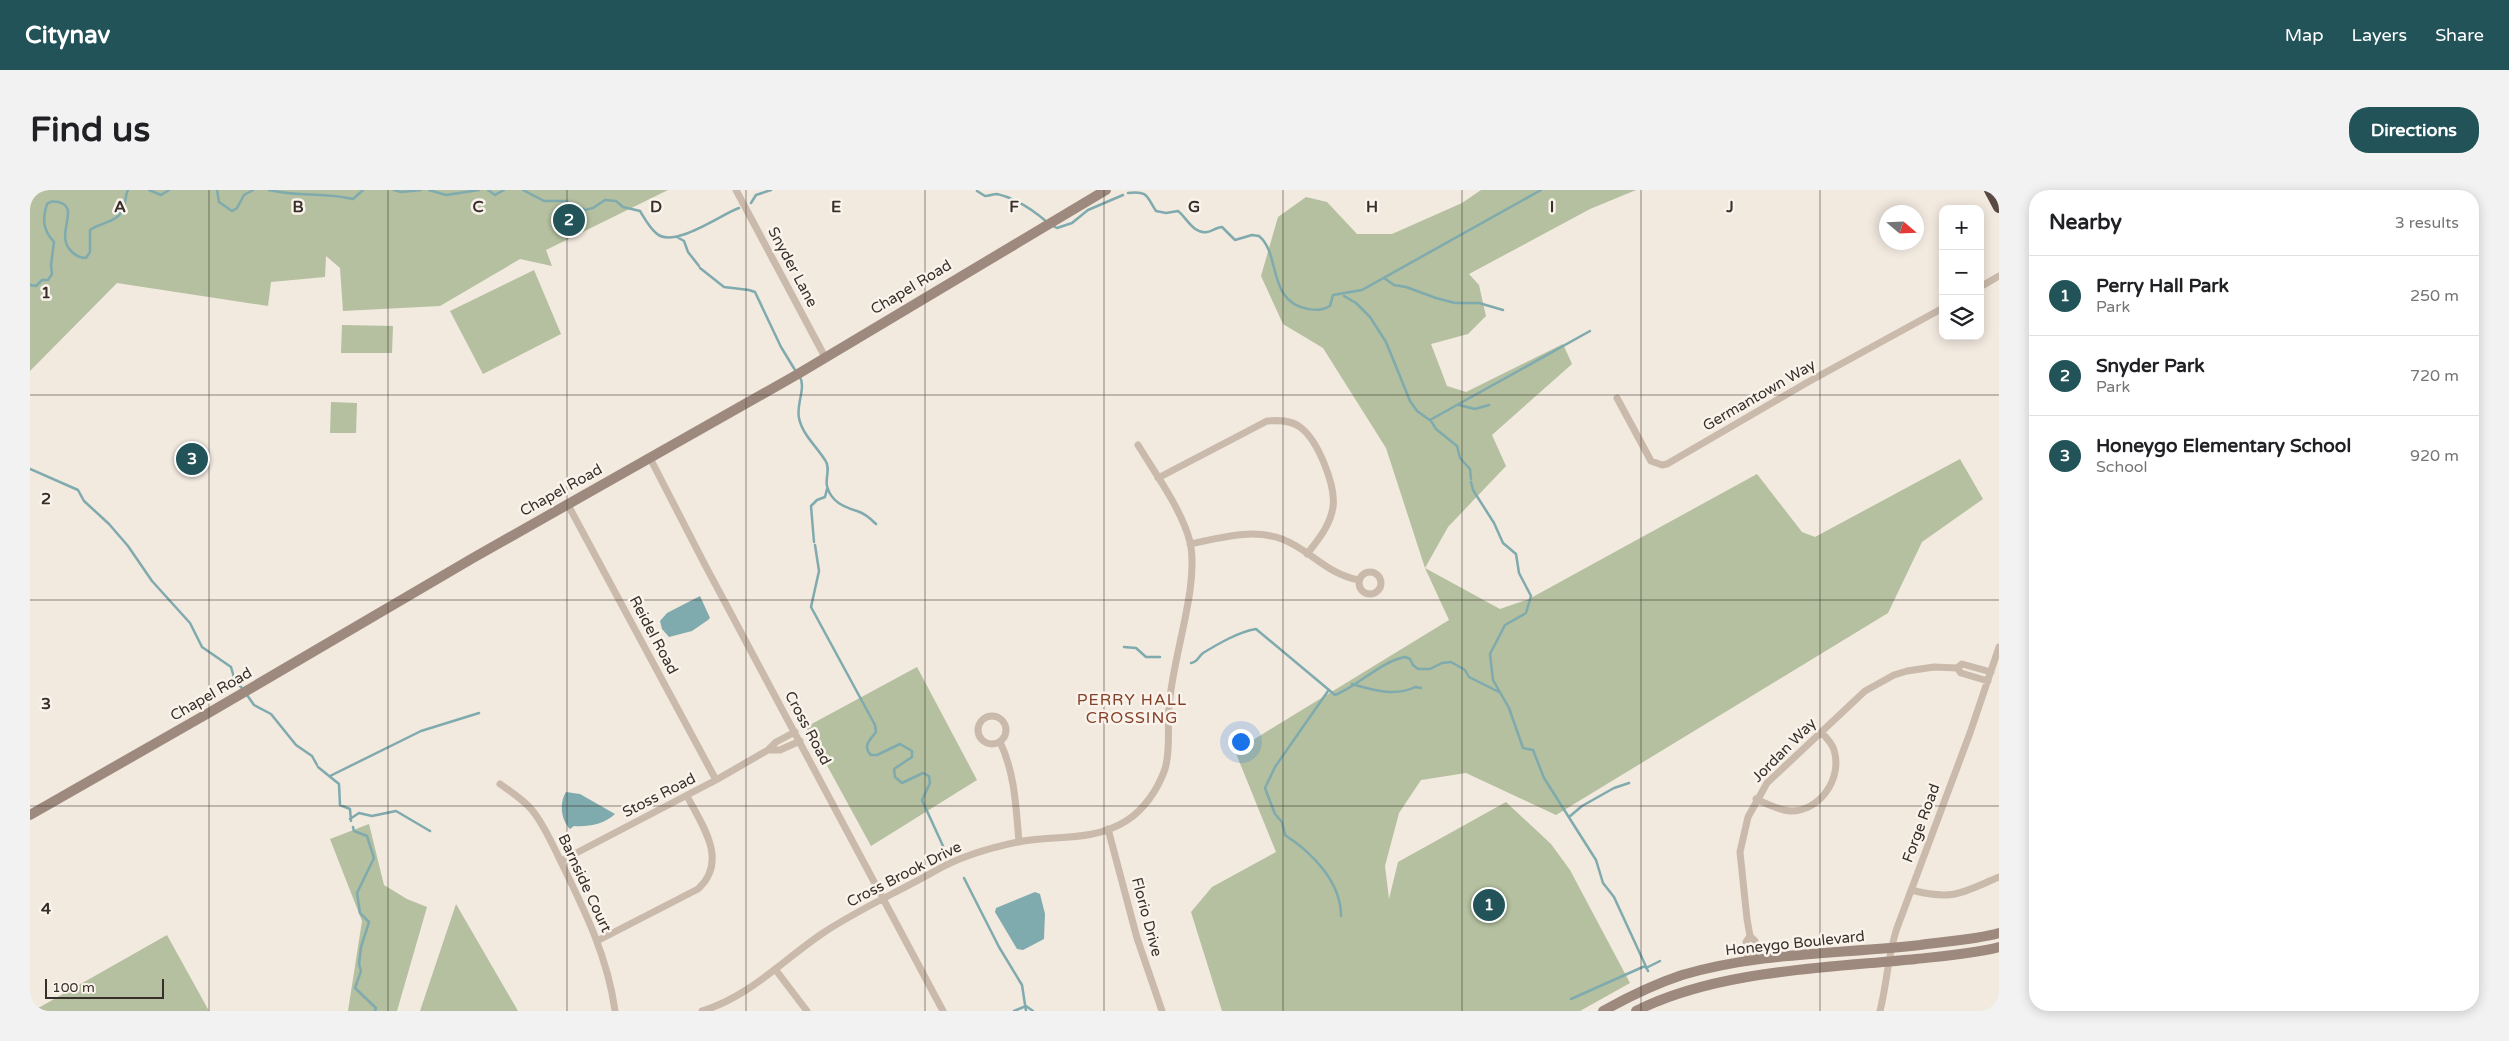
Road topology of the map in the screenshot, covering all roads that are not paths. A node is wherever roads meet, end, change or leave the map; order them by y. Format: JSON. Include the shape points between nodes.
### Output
{"nodes":[{"id":1,"x":736,"y":190,"type":"edge"},
{"id":2,"x":1106,"y":190,"type":"edge"},
{"id":3,"x":1990,"y":190,"type":"edge"},
{"id":4,"x":1999,"y":207,"type":"edge"},
{"id":5,"x":1999,"y":276,"type":"edge"},
{"id":6,"x":1984,"y":285,"type":"edge"},
{"id":7,"x":1939,"y":310,"type":"edge"},
{"id":8,"x":824,"y":357,"type":"junction"},
{"id":9,"x":1617,"y":398,"type":"dead end"},
{"id":10,"x":1138,"y":445,"type":"dead end"},
{"id":11,"x":650,"y":458,"type":"junction"},
{"id":12,"x":1158,"y":478,"type":"junction"},
{"id":13,"x":568,"y":503,"type":"junction"},
{"id":14,"x":1190,"y":544,"type":"junction"},
{"id":15,"x":1307,"y":554,"type":"junction"},
{"id":16,"x":1359,"y":580,"type":"dead end"},
{"id":17,"x":1999,"y":647,"type":"edge"},
{"id":18,"x":1957,"y":668,"type":"junction"},
{"id":19,"x":1991,"y":672,"type":"junction"},
{"id":20,"x":1988,"y":681,"type":"junction"},
{"id":21,"x":794,"y":732,"type":"junction"},
{"id":22,"x":1821,"y":732,"type":"junction"},
{"id":23,"x":800,"y":741,"type":"junction"},
{"id":24,"x":1000,"y":742,"type":"junction"},
{"id":25,"x":768,"y":750,"type":"junction"},
{"id":26,"x":716,"y":780,"type":"junction"},
{"id":27,"x":500,"y":784,"type":"dead end"},
{"id":28,"x":687,"y":796,"type":"junction"},
{"id":29,"x":1756,"y":799,"type":"junction"},
{"id":30,"x":30,"y":815,"type":"edge"},
{"id":31,"x":1108,"y":830,"type":"junction"},
{"id":32,"x":1019,"y":842,"type":"junction"},
{"id":33,"x":560,"y":861,"type":"junction"},
{"id":34,"x":1999,"y":877,"type":"edge"},
{"id":35,"x":1911,"y":890,"type":"junction"},
{"id":36,"x":883,"y":900,"type":"junction"},
{"id":37,"x":1999,"y":933,"type":"edge"},
{"id":38,"x":597,"y":941,"type":"junction"},
{"id":39,"x":1999,"y":947,"type":"edge"},
{"id":40,"x":1890,"y":948,"type":"junction"},
{"id":41,"x":1753,"y":960,"type":"junction"},
{"id":42,"x":1888,"y":962,"type":"junction"},
{"id":43,"x":775,"y":969,"type":"junction"},
{"id":44,"x":615,"y":1011,"type":"edge"},
{"id":45,"x":702,"y":1011,"type":"edge"},
{"id":46,"x":807,"y":1011,"type":"edge"},
{"id":47,"x":943,"y":1011,"type":"edge"},
{"id":48,"x":1162,"y":1011,"type":"edge"},
{"id":49,"x":1603,"y":1011,"type":"edge"},
{"id":50,"x":1636,"y":1011,"type":"edge"},
{"id":51,"x":1880,"y":1011,"type":"edge"}],
"edges":[{"from":1,"to":8,"type":"street","name":"Snyder Lane"},
{"from":2,"to":8,"type":"street","name":"Chapel Road"},
{"from":3,"to":4,"type":"highway"},
{"from":5,"to":6,"type":"street"},
{"from":7,"to":9,"type":"street","name":"Germantown Way","via":[[1667,464],[1651,461]]},
{"from":8,"to":11,"type":"street","name":"Chapel Road"},
{"from":10,"to":12,"type":"street","name":"Cross Brook Drive"},
{"from":11,"to":13,"type":"street","name":"Chapel Road"},
{"from":11,"to":21,"type":"street","name":"Cross Road"},
{"from":12,"to":14,"type":"street","name":"Cross Brook Drive","via":[[1182,521]]},
{"from":12,"to":15,"type":"street","via":[[1258,425],[1282,420],[1296,425],[1309,436],[1321,458],[1334,496],[1326,527]]},
{"from":13,"to":26,"type":"street","name":"Reidel Road"},
{"from":13,"to":30,"type":"street","name":"Chapel Road"},
{"from":14,"to":15,"type":"street","via":[[1243,534],[1261,535],[1282,539]]},
{"from":14,"to":31,"type":"street","name":"Cross Brook Drive","via":[[1189,588],[1168,708],[1169,749],[1164,770],[1153,794],[1138,811]]},
{"from":15,"to":16,"type":"street","via":[[1335,574]]},
{"from":17,"to":19,"type":"street","name":"Forge Road"},
{"from":18,"to":19,"type":"street","name":"Jordan Way","via":[[1962,664]]},
{"from":18,"to":20,"type":"street","name":"Jordan Way","via":[[1961,673]]},
{"from":18,"to":22,"type":"street","name":"Jordan Way","via":[[1922,668],[1894,675],[1865,692]]},
{"from":19,"to":20,"type":"street","name":"Forge Road"},
{"from":20,"to":35,"type":"street","name":"Forge Road"},
{"from":21,"to":23,"type":"street","name":"Cross Road"},
{"from":21,"to":25,"type":"street","name":"Stoss Road"},
{"from":22,"to":29,"type":"street","name":"Jordan Way","via":[[1767,783]]},
{"from":22,"to":29,"type":"street","via":[[1831,742],[1836,757],[1833,780],[1825,794],[1797,810],[1780,809]]},
{"from":23,"to":25,"type":"street","name":"Stoss Road","via":[[780,750]]},
{"from":23,"to":36,"type":"street","name":"Cross Road"},
{"from":24,"to":24,"type":"street","via":[[1006,733],[1004,723],[994,716],[984,718],[979,725],[979,736],[989,744]]},
{"from":24,"to":32,"type":"street","via":[[1008,758],[1013,781]]},
{"from":25,"to":26,"type":"street","name":"Stoss Road"},
{"from":26,"to":28,"type":"street","name":"Stoss Road"},
{"from":27,"to":33,"type":"street","name":"Barnside Court","via":[[522,799],[533,812]]},
{"from":28,"to":33,"type":"street","name":"Stoss Road"},
{"from":28,"to":38,"type":"street","via":[[713,852],[705,883]]},
{"from":29,"to":41,"type":"street","name":"Jordan Way","via":[[1740,852],[1750,936],[1755,941]]},
{"from":31,"to":32,"type":"street","name":"Cross Brook Drive","via":[[1090,835]]},
{"from":31,"to":48,"type":"street","name":"Florio Drive","via":[[1136,938]]},
{"from":32,"to":36,"type":"street","name":"Cross Brook Drive","via":[[988,849],[946,865]]},
{"from":33,"to":38,"type":"street","name":"Barnside Court"},
{"from":34,"to":35,"type":"street","via":[[1962,893],[1936,897]]},
{"from":35,"to":40,"type":"street","name":"Forge Road"},
{"from":36,"to":43,"type":"street","name":"Cross Brook Drive","via":[[835,925]]},
{"from":36,"to":47,"type":"street","name":"Cross Road"},
{"from":37,"to":40,"type":"street","name":"Honeygo Boulevard","via":[[1957,942]]},
{"from":38,"to":44,"type":"street","name":"Barnside Court"},
{"from":39,"to":42,"type":"street","name":"Honeygo Boulevard"},
{"from":40,"to":41,"type":"street","name":"Honeygo Boulevard"},
{"from":40,"to":42,"type":"street","name":"Forge Road"},
{"from":41,"to":49,"type":"street","name":"Honeygo Boulevard","via":[[1682,976]]},
{"from":42,"to":50,"type":"street","name":"Honeygo Boulevard","via":[[1718,982],[1681,991]]},
{"from":42,"to":51,"type":"street","name":"Forge Road"},
{"from":43,"to":45,"type":"street","name":"Cross Brook Drive","via":[[727,1003]]},
{"from":43,"to":46,"type":"street"}]}
